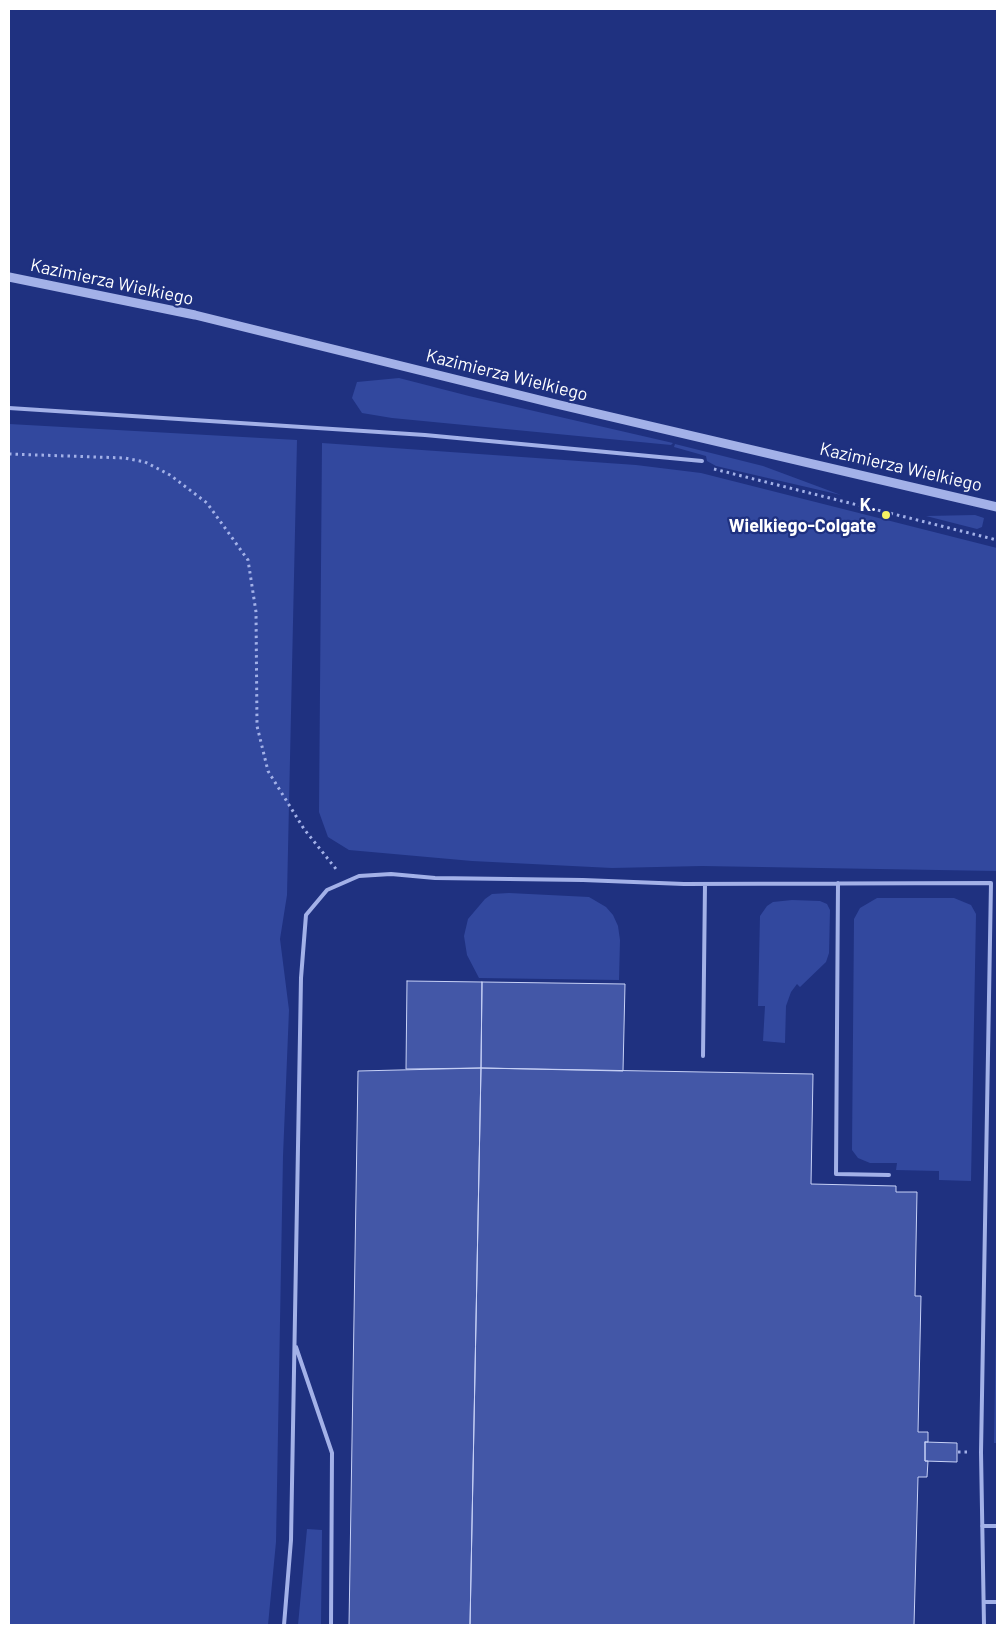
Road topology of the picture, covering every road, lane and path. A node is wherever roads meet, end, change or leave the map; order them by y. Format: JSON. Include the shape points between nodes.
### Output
{"nodes":[{"id":1,"x":9,"y":277,"type":"edge"},
{"id":2,"x":9,"y":408,"type":"edge"},
{"id":3,"x":9,"y":454,"type":"edge"},
{"id":4,"x":702,"y":461,"type":"joint"},
{"id":5,"x":997,"y":507,"type":"edge"},
{"id":6,"x":997,"y":540,"type":"edge"},
{"id":7,"x":346,"y":882,"type":"junction"},
{"id":8,"x":838,"y":883,"type":"junction"},
{"id":9,"x":705,"y":884,"type":"junction"},
{"id":10,"x":703,"y":1056,"type":"dead end"},
{"id":11,"x":889,"y":1176,"type":"dead end"},
{"id":12,"x":294,"y":1342,"type":"junction"},
{"id":13,"x":982,"y":1526,"type":"junction"},
{"id":14,"x":997,"y":1526,"type":"edge"},
{"id":15,"x":984,"y":1602,"type":"junction"},
{"id":16,"x":997,"y":1602,"type":"edge"},
{"id":17,"x":284,"y":1625,"type":"edge"},
{"id":18,"x":330,"y":1625,"type":"edge"},
{"id":19,"x":984,"y":1625,"type":"edge"}],
"edges":[{"from":1,"to":5,"type":"street","name":"Kazimierza Wielkiego","via":[[195,315],[556,404]]},
{"from":2,"to":4,"type":"lane","via":[[425,436]]},
{"from":3,"to":7,"type":"path","via":[[125,458],[145,462],[170,475],[208,504],[248,560],[256,612],[257,726],[268,771],[304,829]]},
{"from":4,"to":6,"type":"path","via":[[704,466]]},
{"from":7,"to":9,"type":"lane","via":[[359,876],[391,874],[434,878]]},
{"from":7,"to":12,"type":"lane","via":[[327,890],[306,915],[301,978]]},
{"from":8,"to":9,"type":"lane"},
{"from":8,"to":11,"type":"lane","via":[[836,1174]]},
{"from":8,"to":13,"type":"lane","via":[[991,883]]},
{"from":9,"to":10,"type":"lane"},
{"from":12,"to":17,"type":"lane","via":[[291,1540]]},
{"from":12,"to":18,"type":"lane","via":[[332,1453]]},
{"from":13,"to":14,"type":"lane"},
{"from":13,"to":15,"type":"lane"},
{"from":15,"to":16,"type":"lane"},
{"from":15,"to":19,"type":"lane"}]}
